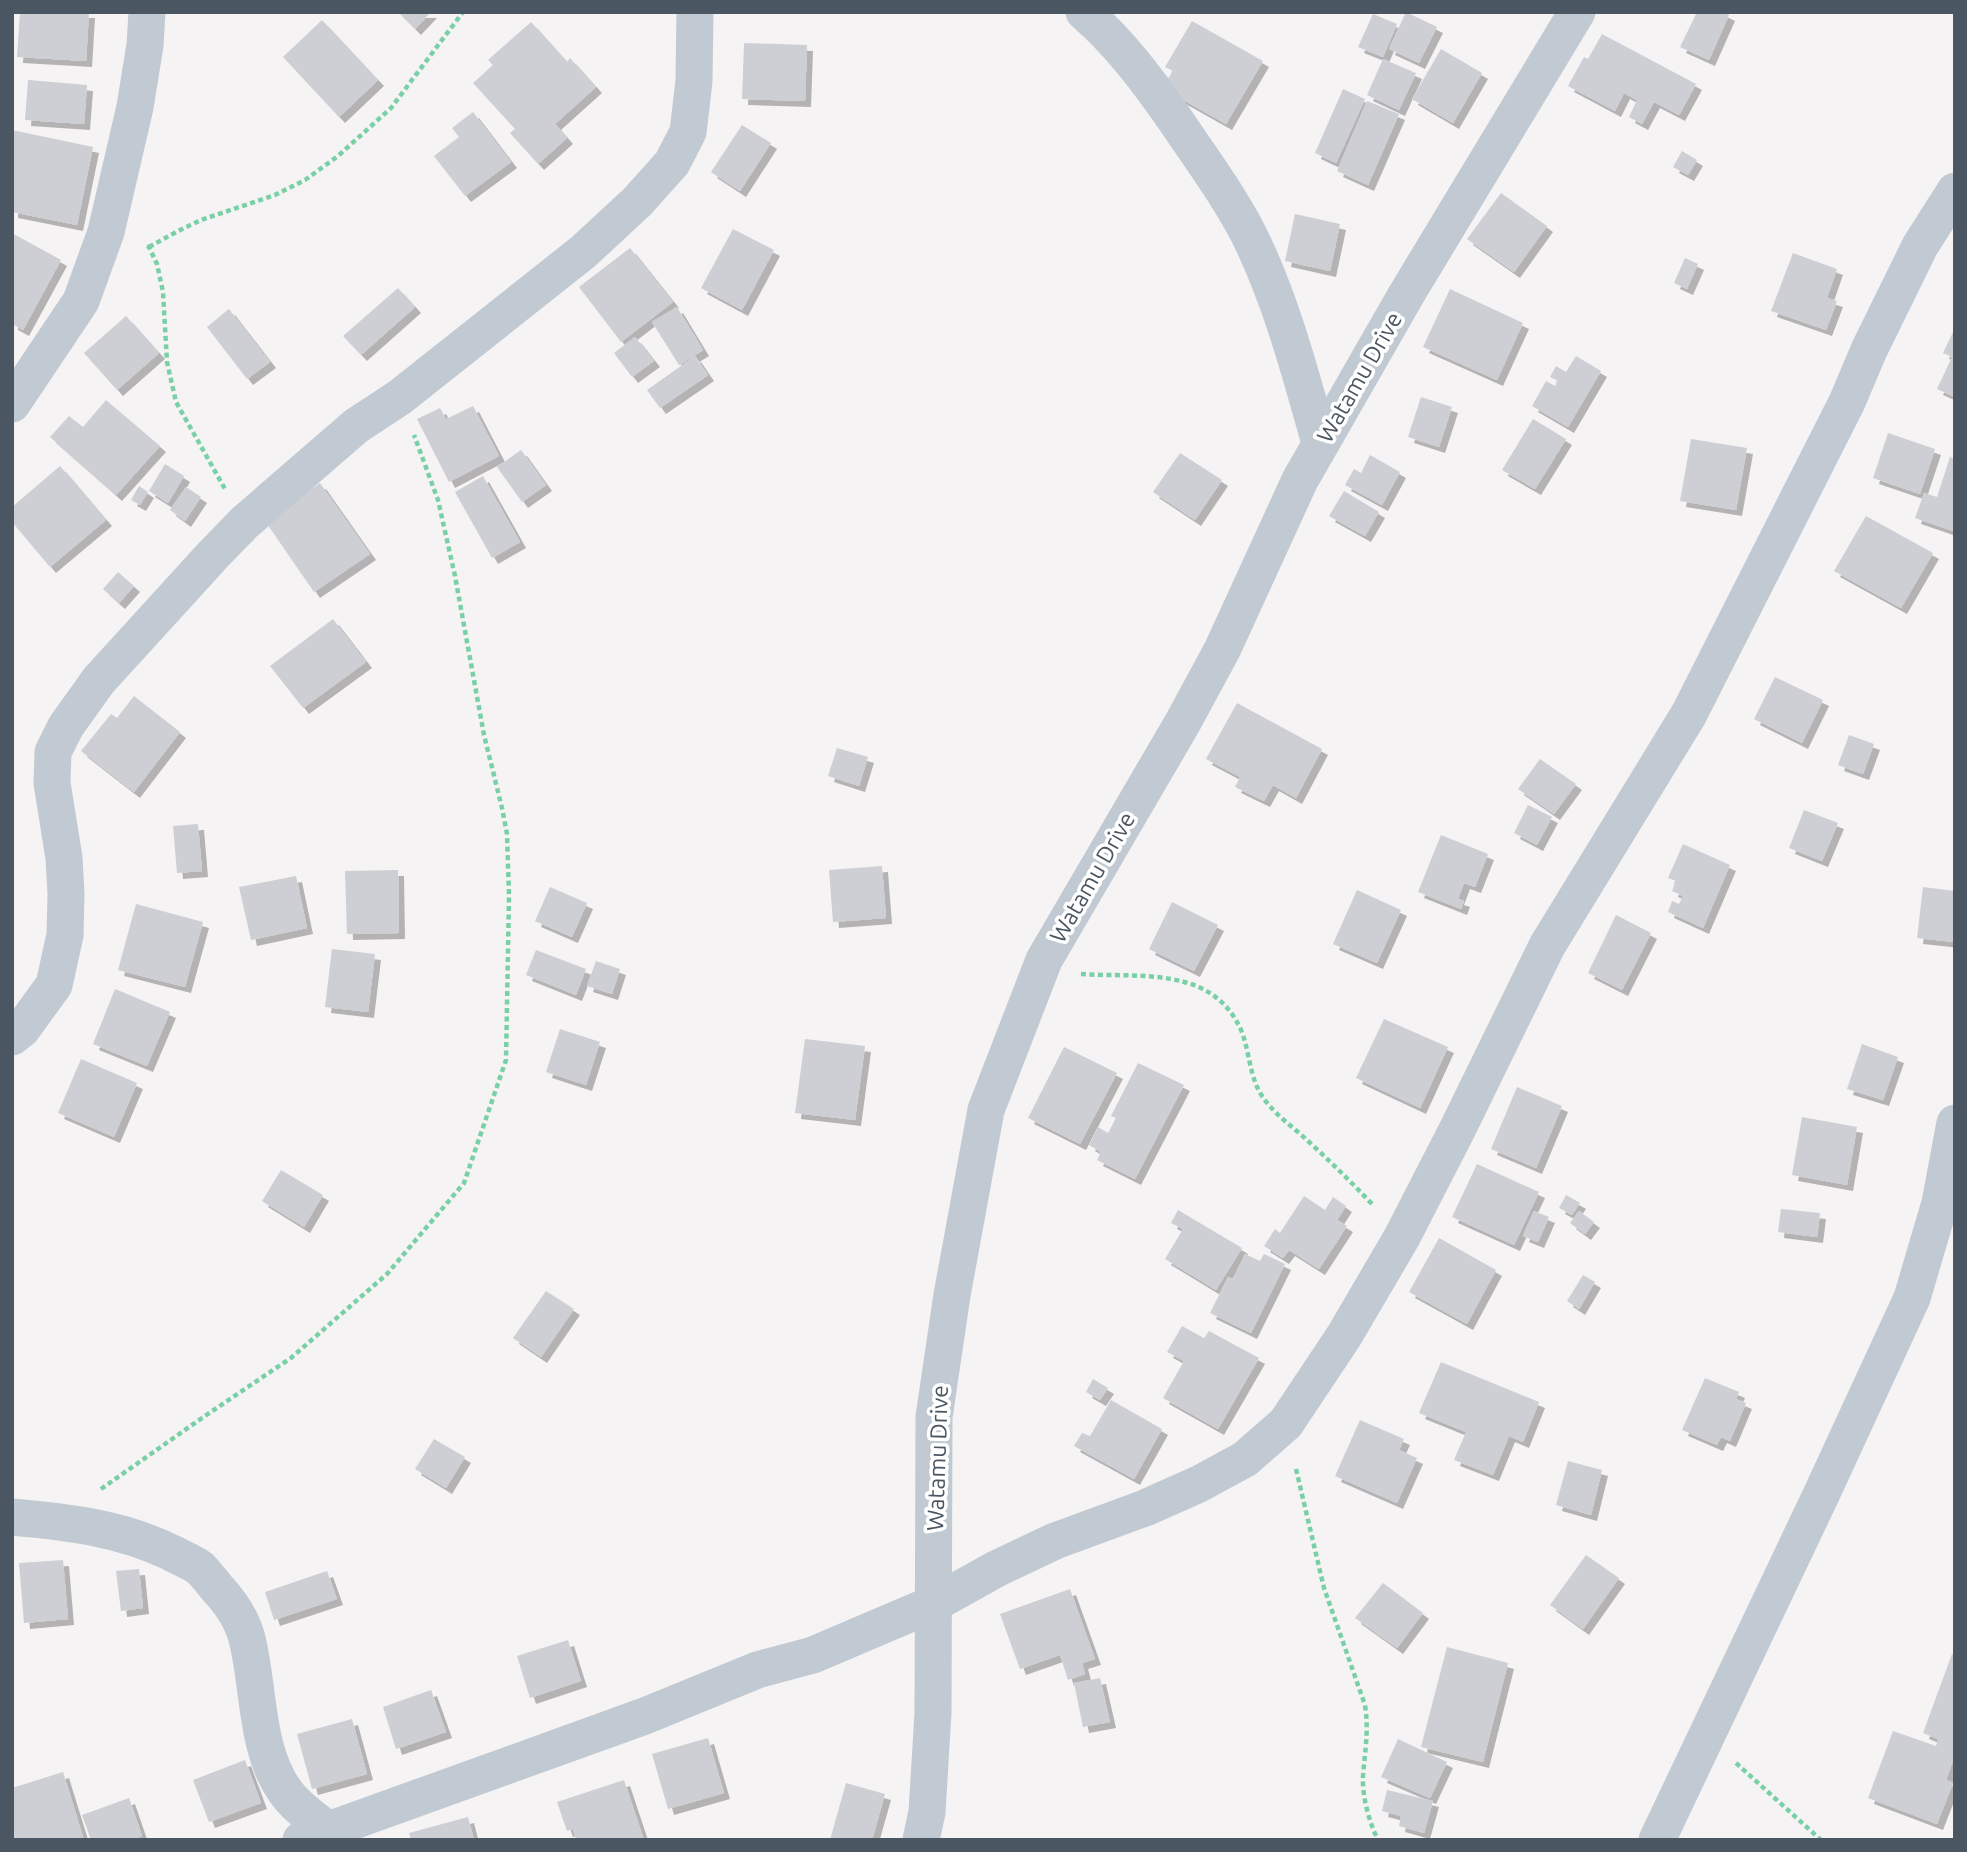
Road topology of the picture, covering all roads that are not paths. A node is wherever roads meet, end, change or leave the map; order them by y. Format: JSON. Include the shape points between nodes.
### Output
{"nodes":[{"id":1,"x":147,"y":12,"type":"edge"},
{"id":2,"x":695,"y":12,"type":"edge"},
{"id":3,"x":1084,"y":12,"type":"edge"},
{"id":4,"x":1577,"y":12,"type":"edge"},
{"id":5,"x":1955,"y":191,"type":"edge"},
{"id":6,"x":12,"y":404,"type":"edge"},
{"id":7,"x":1320,"y":443,"type":"junction"},
{"id":8,"x":12,"y":1037,"type":"edge"},
{"id":9,"x":1955,"y":1123,"type":"edge"},
{"id":10,"x":1947,"y":1193,"type":"edge"},
{"id":11,"x":12,"y":1517,"type":"edge"},
{"id":12,"x":934,"y":1603,"type":"junction"},
{"id":13,"x":315,"y":1835,"type":"edge"},
{"id":14,"x":921,"y":1840,"type":"edge"},
{"id":15,"x":1657,"y":1840,"type":"edge"}],
"edges":[{"from":1,"to":6,"type":"street","via":[[135,107],[106,232],[81,301]]},
{"from":2,"to":8,"type":"street","via":[[688,132],[672,163],[583,252],[400,397],[356,426],[244,523],[99,680],[66,726],[53,752],[52,783],[64,858],[65,936],[54,985]]},
{"from":3,"to":7,"type":"street","via":[[1150,84],[1228,197],[1273,292]]},
{"from":4,"to":7,"type":"street","name":"Watamu Drive"},
{"from":5,"to":12,"type":"street","via":[[1920,246],[1847,402],[1689,714],[1547,946],[1402,1237],[1286,1423],[1245,1460],[1199,1484],[1055,1541]]},
{"from":7,"to":12,"type":"street","name":"Watamu Drive","via":[[1222,650],[1044,960],[986,1110],[934,1417]]},
{"from":9,"to":10,"type":"street"},
{"from":10,"to":15,"type":"street","via":[[1912,1298]]},
{"from":11,"to":13,"type":"street","via":[[120,1532],[198,1566],[225,1596],[248,1641],[273,1773],[304,1812]]},
{"from":12,"to":13,"type":"street","via":[[813,1655],[757,1670],[642,1717]]},
{"from":12,"to":14,"type":"street","name":"Watamu Drive","via":[[933,1713]]}]}
